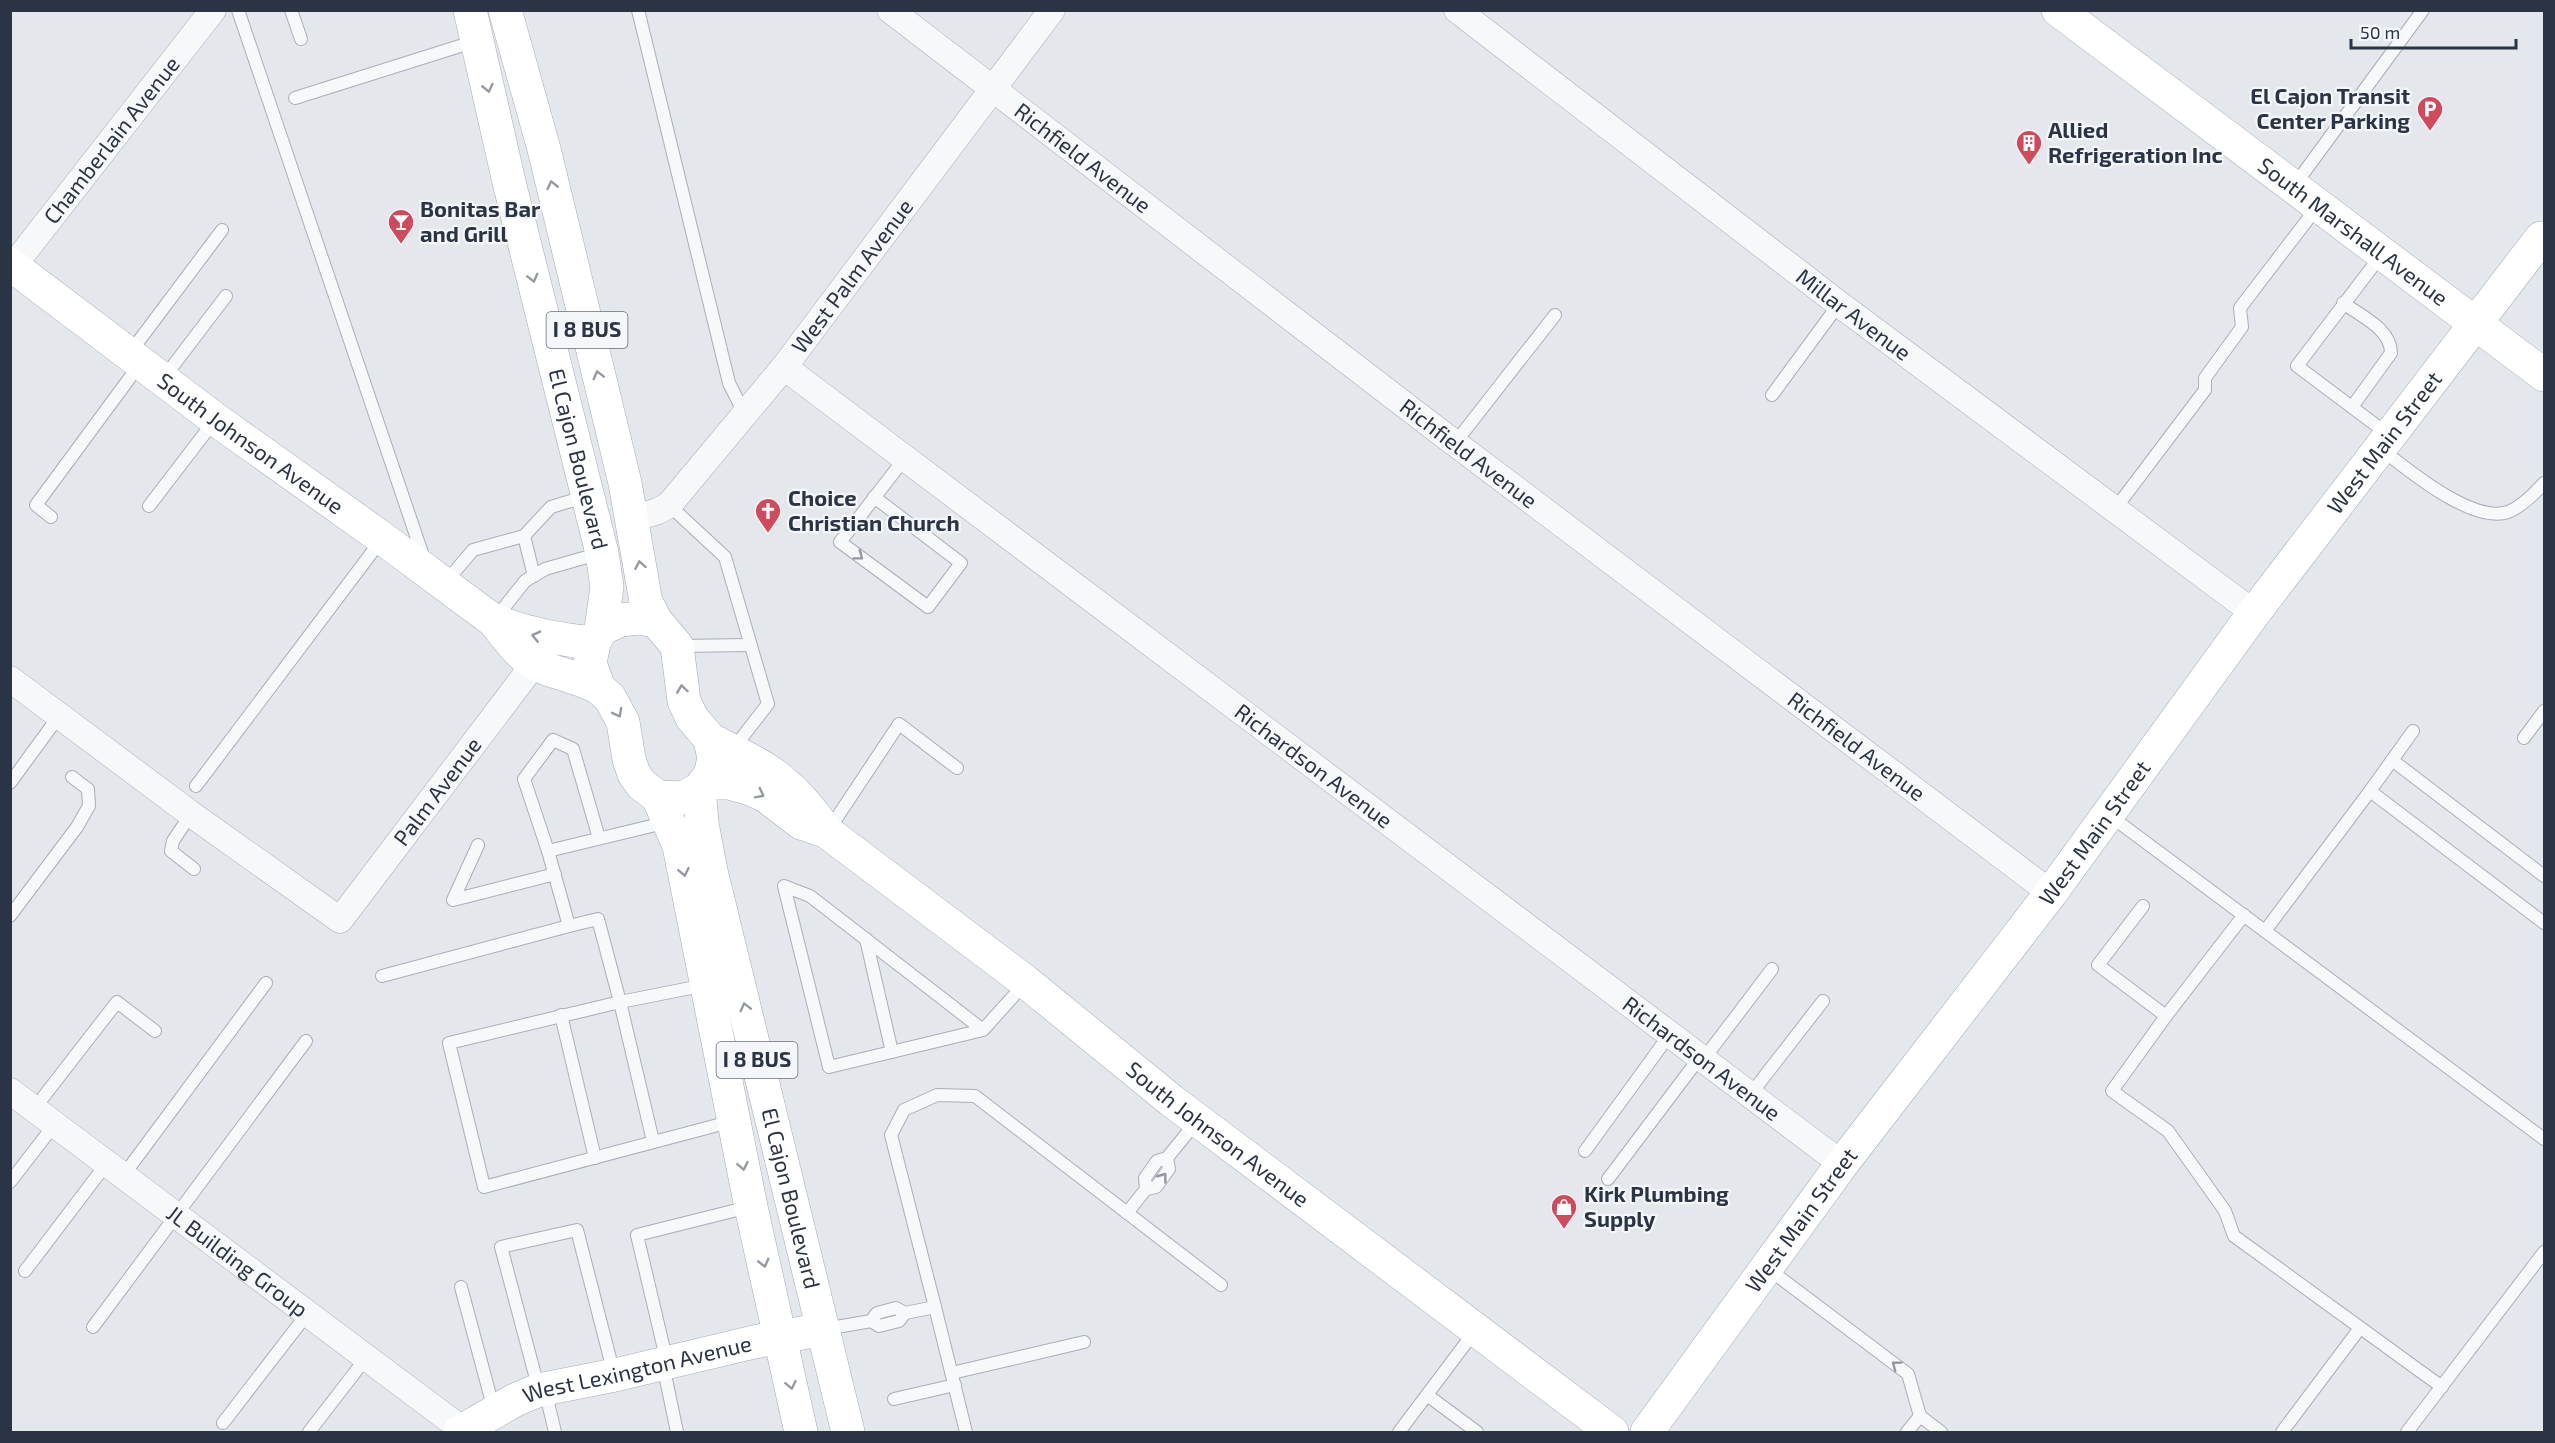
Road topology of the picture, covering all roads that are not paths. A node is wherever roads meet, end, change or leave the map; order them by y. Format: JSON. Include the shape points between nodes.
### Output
{"nodes":[{"id":1,"x":213,"y":10,"type":"edge"},
{"id":2,"x":238,"y":10,"type":"edge"},
{"id":3,"x":291,"y":10,"type":"edge"},
{"id":4,"x":505,"y":10,"type":"edge"},
{"id":5,"x":638,"y":10,"type":"edge"},
{"id":6,"x":890,"y":10,"type":"edge"},
{"id":7,"x":1052,"y":10,"type":"edge"},
{"id":8,"x":1457,"y":10,"type":"edge"},
{"id":9,"x":2058,"y":10,"type":"edge"},
{"id":10,"x":2423,"y":10,"type":"edge"},
{"id":11,"x":473,"y":25,"type":"edge"},
{"id":12,"x":302,"y":39,"type":"dead end"},
{"id":13,"x":993,"y":90,"type":"junction"},
{"id":14,"x":295,"y":98,"type":"dead end"},
{"id":15,"x":2306,"y":196,"type":"junction"},
{"id":16,"x":222,"y":230,"type":"dead end"},
{"id":17,"x":2543,"y":236,"type":"edge"},
{"id":18,"x":2382,"y":254,"type":"junction"},
{"id":19,"x":11,"y":267,"type":"edge"},
{"id":20,"x":226,"y":296,"type":"dead end"},
{"id":21,"x":2343,"y":303,"type":"junction"},
{"id":22,"x":1839,"y":304,"type":"junction"},
{"id":23,"x":1555,"y":315,"type":"dead end"},
{"id":24,"x":2475,"y":325,"type":"junction"},
{"id":25,"x":144,"y":365,"type":"junction"},
{"id":26,"x":784,"y":367,"type":"junction"},
{"id":27,"x":2544,"y":375,"type":"edge"},
{"id":28,"x":1772,"y":395,"type":"dead end"},
{"id":29,"x":2352,"y":407,"type":"junction"},
{"id":30,"x":745,"y":416,"type":"junction"},
{"id":31,"x":215,"y":419,"type":"junction"},
{"id":32,"x":2385,"y":442,"type":"junction"},
{"id":33,"x":1455,"y":443,"type":"junction"},
{"id":34,"x":905,"y":458,"type":"junction"},
{"id":35,"x":2544,"y":483,"type":"edge"},
{"id":36,"x":588,"y":496,"type":"junction"},
{"id":37,"x":874,"y":497,"type":"junction"},
{"id":38,"x":669,"y":505,"type":"junction"},
{"id":39,"x":149,"y":506,"type":"dead end"},
{"id":40,"x":2115,"y":509,"type":"junction"},
{"id":41,"x":51,"y":518,"type":"dead end"},
{"id":42,"x":632,"y":519,"type":"junction"},
{"id":43,"x":524,"y":536,"type":"junction"},
{"id":44,"x":382,"y":538,"type":"junction"},
{"id":45,"x":602,"y":553,"type":"junction"},
{"id":46,"x":534,"y":576,"type":"junction"},
{"id":47,"x":436,"y":578,"type":"junction"},
{"id":48,"x":2254,"y":613,"type":"junction"},
{"id":49,"x":494,"y":621,"type":"junction"},
{"id":50,"x":656,"y":621,"type":"junction"},
{"id":51,"x":598,"y":636,"type":"junction"},
{"id":52,"x":750,"y":645,"type":"junction"},
{"id":53,"x":677,"y":646,"type":"junction"},
{"id":54,"x":534,"y":663,"type":"junction"},
{"id":55,"x":10,"y":679,"type":"edge"},
{"id":56,"x":599,"y":688,"type":"junction"},
{"id":57,"x":2544,"y":711,"type":"edge"},
{"id":58,"x":59,"y":716,"type":"junction"},
{"id":59,"x":2413,"y":731,"type":"dead end"},
{"id":60,"x":2524,"y":738,"type":"dead end"},
{"id":61,"x":721,"y":745,"type":"junction"},
{"id":62,"x":2392,"y":760,"type":"junction"},
{"id":63,"x":957,"y":768,"type":"dead end"},
{"id":64,"x":72,"y":777,"type":"dead end"},
{"id":65,"x":10,"y":783,"type":"edge"},
{"id":66,"x":196,"y":786,"type":"dead end"},
{"id":67,"x":701,"y":786,"type":"junction"},
{"id":68,"x":2370,"y":791,"type":"junction"},
{"id":69,"x":664,"y":809,"type":"junction"},
{"id":70,"x":190,"y":814,"type":"junction"},
{"id":71,"x":2108,"y":814,"type":"junction"},
{"id":72,"x":827,"y":832,"type":"junction"},
{"id":73,"x":599,"y":838,"type":"junction"},
{"id":74,"x":478,"y":845,"type":"dead end"},
{"id":75,"x":548,"y":851,"type":"junction"},
{"id":76,"x":194,"y":869,"type":"dead end"},
{"id":77,"x":555,"y":874,"type":"junction"},
{"id":78,"x":2544,"y":876,"type":"edge"},
{"id":79,"x":2051,"y":893,"type":"junction"},
{"id":80,"x":2143,"y":906,"type":"dead end"},
{"id":81,"x":2244,"y":915,"type":"junction"},
{"id":82,"x":10,"y":916,"type":"edge"},
{"id":83,"x":2544,"y":923,"type":"edge"},
{"id":84,"x":569,"y":926,"type":"junction"},
{"id":85,"x":2265,"y":931,"type":"junction"},
{"id":86,"x":866,"y":939,"type":"junction"},
{"id":87,"x":1772,"y":969,"type":"dead end"},
{"id":88,"x":382,"y":976,"type":"dead end"},
{"id":89,"x":1026,"y":982,"type":"junction"},
{"id":90,"x":266,"y":983,"type":"dead end"},
{"id":91,"x":706,"y":984,"type":"junction"},
{"id":92,"x":620,"y":1002,"type":"junction"},
{"id":93,"x":1823,"y":1002,"type":"dead end"},
{"id":94,"x":561,"y":1016,"type":"junction"},
{"id":95,"x":2166,"y":1016,"type":"junction"},
{"id":96,"x":982,"y":1030,"type":"junction"},
{"id":97,"x":155,"y":1031,"type":"dead end"},
{"id":98,"x":1670,"y":1034,"type":"junction"},
{"id":99,"x":306,"y":1041,"type":"dead end"},
{"id":100,"x":892,"y":1052,"type":"junction"},
{"id":101,"x":1701,"y":1058,"type":"junction"},
{"id":102,"x":10,"y":1092,"type":"edge"},
{"id":103,"x":1750,"y":1095,"type":"junction"},
{"id":104,"x":34,"y":1109,"type":"junction"},
{"id":105,"x":734,"y":1120,"type":"junction"},
{"id":106,"x":1198,"y":1120,"type":"junction"},
{"id":107,"x":55,"y":1124,"type":"junction"},
{"id":108,"x":2544,"y":1138,"type":"edge"},
{"id":109,"x":653,"y":1141,"type":"junction"},
{"id":110,"x":1585,"y":1151,"type":"dead end"},
{"id":111,"x":595,"y":1158,"type":"junction"},
{"id":112,"x":1842,"y":1164,"type":"junction"},
{"id":113,"x":115,"y":1169,"type":"junction"},
{"id":114,"x":1608,"y":1179,"type":"dead end"},
{"id":115,"x":10,"y":1182,"type":"edge"},
{"id":116,"x":751,"y":1207,"type":"junction"},
{"id":117,"x":1127,"y":1213,"type":"junction"},
{"id":118,"x":176,"y":1215,"type":"junction"},
{"id":119,"x":2543,"y":1259,"type":"edge"},
{"id":120,"x":1767,"y":1268,"type":"junction"},
{"id":121,"x":25,"y":1271,"type":"dead end"},
{"id":122,"x":1221,"y":1285,"type":"dead end"},
{"id":123,"x":461,"y":1287,"type":"dead end"},
{"id":124,"x":935,"y":1307,"type":"junction"},
{"id":125,"x":307,"y":1314,"type":"junction"},
{"id":126,"x":93,"y":1327,"type":"dead end"},
{"id":127,"x":2360,"y":1328,"type":"junction"},
{"id":128,"x":823,"y":1329,"type":"junction"},
{"id":129,"x":1476,"y":1330,"type":"junction"},
{"id":130,"x":781,"y":1338,"type":"junction"},
{"id":131,"x":1084,"y":1342,"type":"dead end"},
{"id":132,"x":366,"y":1358,"type":"junction"},
{"id":133,"x":665,"y":1363,"type":"junction"},
{"id":134,"x":615,"y":1376,"type":"junction"},
{"id":135,"x":953,"y":1379,"type":"junction"},
{"id":136,"x":2442,"y":1387,"type":"junction"},
{"id":137,"x":542,"y":1390,"type":"junction"},
{"id":138,"x":1427,"y":1395,"type":"junction"},
{"id":139,"x":894,"y":1399,"type":"dead end"},
{"id":140,"x":1920,"y":1416,"type":"junction"},
{"id":141,"x":223,"y":1423,"type":"dead end"},
{"id":142,"x":478,"y":1426,"type":"edge"},
{"id":143,"x":309,"y":1432,"type":"edge"},
{"id":144,"x":555,"y":1432,"type":"edge"},
{"id":145,"x":677,"y":1432,"type":"edge"},
{"id":146,"x":801,"y":1432,"type":"edge"},
{"id":147,"x":848,"y":1432,"type":"edge"},
{"id":148,"x":966,"y":1432,"type":"edge"},
{"id":149,"x":1399,"y":1432,"type":"edge"},
{"id":150,"x":1478,"y":1432,"type":"edge"},
{"id":151,"x":1611,"y":1432,"type":"edge"},
{"id":152,"x":1647,"y":1432,"type":"edge"},
{"id":153,"x":1907,"y":1432,"type":"edge"},
{"id":154,"x":1941,"y":1432,"type":"edge"},
{"id":155,"x":2282,"y":1432,"type":"edge"},
{"id":156,"x":2407,"y":1432,"type":"edge"}],
"edges":[{"from":1,"to":19,"type":"street","name":"Chamberlain Avenue"},
{"from":2,"to":47,"type":"lane"},
{"from":3,"to":12,"type":"lane"},
{"from":42,"to":4,"type":"main road","name":"El Cajon Boulevard","number":"I 8 BUS","one_way":true,"via":[[544,149]]},
{"from":5,"to":30,"type":"lane","via":[[729,383]]},
{"from":6,"to":13,"type":"street","name":"Richfield Avenue"},
{"from":7,"to":13,"type":"street","name":"West Palm Avenue"},
{"from":8,"to":22,"type":"street","name":"Millar Avenue"},
{"from":9,"to":15,"type":"main road","name":"South Marshall Avenue"},
{"from":10,"to":15,"type":"lane"},
{"from":11,"to":14,"type":"lane"},
{"from":11,"to":36,"type":"main road","name":"El Cajon Boulevard","number":"I 8 BUS","one_way":true},
{"from":13,"to":26,"type":"street","name":"West Palm Avenue"},
{"from":13,"to":33,"type":"street","name":"Richfield Avenue"},
{"from":15,"to":18,"type":"main road","name":"South Marshall Avenue"},
{"from":15,"to":40,"type":"lane","via":[[2240,308],[2242,327],[2205,378],[2205,390]]},
{"from":16,"to":25,"type":"lane"},
{"from":17,"to":24,"type":"main road","name":"West Main Street"},
{"from":18,"to":21,"type":"lane"},
{"from":18,"to":24,"type":"main road","name":"South Marshall Avenue"},
{"from":19,"to":25,"type":"main road","name":"South Johnson Avenue"},
{"from":20,"to":25,"type":"lane"},
{"from":21,"to":29,"type":"lane","via":[[2381,331],[2391,345],[2391,353]]},
{"from":21,"to":29,"type":"lane","via":[[2297,366]]},
{"from":22,"to":28,"type":"lane"},
{"from":22,"to":40,"type":"street","name":"Millar Avenue"},
{"from":23,"to":33,"type":"lane"},
{"from":24,"to":27,"type":"main road","name":"South Marshall Avenue"},
{"from":24,"to":32,"type":"main road","name":"West Main Street"},
{"from":25,"to":31,"type":"main road","name":"South Johnson Avenue"},
{"from":25,"to":41,"type":"lane","via":[[36,505]]},
{"from":26,"to":30,"type":"street","name":"West Palm Avenue"},
{"from":26,"to":34,"type":"street","name":"Richardson Avenue"},
{"from":29,"to":32,"type":"lane"},
{"from":30,"to":38,"type":"street","name":"West Palm Avenue"},
{"from":31,"to":39,"type":"lane"},
{"from":31,"to":44,"type":"main road","name":"South Johnson Avenue"},
{"from":32,"to":35,"type":"lane","via":[[2438,493],[2492,513],[2508,512]]},
{"from":32,"to":48,"type":"main road","name":"West Main Street"},
{"from":33,"to":79,"type":"street","name":"Richfield Avenue"},
{"from":34,"to":37,"type":"lane"},
{"from":34,"to":98,"type":"street","name":"Richardson Avenue"},
{"from":36,"to":43,"type":"lane","via":[[550,507]]},
{"from":36,"to":45,"type":"main road","name":"El Cajon Boulevard","number":"I 8 BUS"},
{"from":37,"to":37,"type":"lane","one_way":true,"via":[[840,542],[928,608],[961,563]]},
{"from":38,"to":42,"type":"street","name":"West Palm Avenue"},
{"from":38,"to":52,"type":"lane","via":[[725,557]]},
{"from":40,"to":48,"type":"street","name":"Millar Avenue"},
{"from":50,"to":42,"type":"main road","name":"El Cajon Boulevard","number":"I 8 BUS","one_way":true,"via":[[646,602]]},
{"from":43,"to":46,"type":"lane"},
{"from":43,"to":47,"type":"lane","via":[[473,550]]},
{"from":44,"to":47,"type":"main road","name":"South Johnson Avenue"},
{"from":44,"to":66,"type":"lane"},
{"from":45,"to":46,"type":"lane","via":[[544,569]]},
{"from":45,"to":51,"type":"main road","name":"El Cajon Boulevard","number":"I 8 BUS","via":[[607,587]]},
{"from":46,"to":49,"type":"lane","via":[[525,581]]},
{"from":47,"to":49,"type":"main road","name":"South Johnson Avenue"},
{"from":48,"to":71,"type":"main road","name":"West Main Street"},
{"from":51,"to":49,"type":"main road","name":"South Johnson Avenue","one_way":true,"via":[[556,640]]},
{"from":49,"to":54,"type":"main road","name":"South Johnson Avenue"},
{"from":50,"to":51,"type":"main road","via":[[621,620]]},
{"from":50,"to":53,"type":"main road","number":"I 8 BUS"},
{"from":51,"to":56,"type":"main road","number":"I 8 BUS","via":[[590,663]]},
{"from":52,"to":53,"type":"lane"},
{"from":52,"to":61,"type":"lane","via":[[768,704]]},
{"from":61,"to":53,"type":"main road","one_way":true,"via":[[692,718],[684,701]]},
{"from":54,"to":56,"type":"main road","name":"South Johnson Avenue","via":[[584,679]]},
{"from":54,"to":70,"type":"street","name":"Palm Avenue","via":[[340,920]]},
{"from":55,"to":58,"type":"street"},
{"from":56,"to":69,"type":"main road","number":"I 8 BUS","one_way":true,"via":[[610,698],[623,722],[634,774]]},
{"from":57,"to":60,"type":"lane"},
{"from":58,"to":65,"type":"lane"},
{"from":58,"to":70,"type":"street"},
{"from":59,"to":62,"type":"lane"},
{"from":61,"to":67,"type":"main road","number":"I 8 BUS","via":[[710,775]]},
{"from":61,"to":72,"type":"main road","name":"South Johnson Avenue","via":[[765,768],[790,788]]},
{"from":62,"to":68,"type":"lane"},
{"from":62,"to":78,"type":"lane"},
{"from":63,"to":72,"type":"lane","via":[[898,724]]},
{"from":64,"to":82,"type":"lane","via":[[88,789],[89,806]]},
{"from":67,"to":69,"type":"main road","name":"South Johnson Avenue"},
{"from":67,"to":72,"type":"main road","name":"South Johnson Avenue","one_way":true,"via":[[729,783],[748,788],[766,796],[801,823]]},
{"from":128,"to":67,"type":"main road","name":"El Cajon Boulevard","number":"I 8 BUS","one_way":true,"via":[[711,870],[702,823]]},
{"from":68,"to":83,"type":"lane"},
{"from":68,"to":85,"type":"lane"},
{"from":69,"to":73,"type":"lane"},
{"from":69,"to":91,"type":"main road","name":"El Cajon Boulevard","number":"I 8 BUS","one_way":true,"via":[[679,846]]},
{"from":70,"to":76,"type":"lane","via":[[171,850]]},
{"from":71,"to":79,"type":"main road","name":"West Main Street"},
{"from":71,"to":81,"type":"lane"},
{"from":72,"to":89,"type":"main road","name":"South Johnson Avenue"},
{"from":73,"to":75,"type":"lane"},
{"from":73,"to":75,"type":"lane","via":[[573,749],[553,740],[524,779]]},
{"from":74,"to":77,"type":"lane","via":[[453,900]]},
{"from":75,"to":77,"type":"lane"},
{"from":77,"to":84,"type":"lane"},
{"from":79,"to":112,"type":"main road","name":"West Main Street"},
{"from":80,"to":95,"type":"lane","via":[[2098,965]]},
{"from":81,"to":85,"type":"lane"},
{"from":81,"to":95,"type":"lane"},
{"from":84,"to":88,"type":"lane"},
{"from":84,"to":92,"type":"lane","via":[[598,919]]},
{"from":85,"to":108,"type":"lane"},
{"from":86,"to":96,"type":"lane"},
{"from":86,"to":100,"type":"lane"},
{"from":86,"to":100,"type":"lane","via":[[810,896],[784,886],[829,1066]]},
{"from":87,"to":101,"type":"lane"},
{"from":89,"to":96,"type":"lane"},
{"from":89,"to":106,"type":"main road","name":"South Johnson Avenue"},
{"from":90,"to":113,"type":"lane"},
{"from":91,"to":92,"type":"lane"},
{"from":91,"to":105,"type":"main road","name":"El Cajon Boulevard","number":"I 8 BUS"},
{"from":92,"to":94,"type":"lane"},
{"from":92,"to":109,"type":"lane"},
{"from":93,"to":103,"type":"lane"},
{"from":94,"to":111,"type":"lane"},
{"from":94,"to":111,"type":"lane","via":[[449,1043],[484,1186]]},
{"from":95,"to":127,"type":"lane","via":[[2112,1091],[2168,1131],[2225,1211],[2234,1236]]},
{"from":96,"to":100,"type":"lane"},
{"from":97,"to":104,"type":"lane","via":[[117,1002]]},
{"from":98,"to":101,"type":"street","name":"Richardson Avenue"},
{"from":98,"to":110,"type":"lane"},
{"from":99,"to":118,"type":"lane"},
{"from":101,"to":103,"type":"street","name":"Richardson Avenue"},
{"from":101,"to":114,"type":"lane"},
{"from":102,"to":104,"type":"street","name":"JL Building Group"},
{"from":103,"to":112,"type":"street","name":"Richardson Avenue"},
{"from":104,"to":107,"type":"street","name":"JL Building Group"},
{"from":105,"to":109,"type":"lane"},
{"from":105,"to":116,"type":"main road","name":"El Cajon Boulevard","number":"I 8 BUS","one_way":true},
{"from":106,"to":117,"type":"lane","via":[[1167,1158],[1169,1169],[1156,1187],[1146,1189]]},
{"from":106,"to":129,"type":"main road","name":"South Johnson Avenue"},
{"from":107,"to":113,"type":"street","name":"JL Building Group"},
{"from":107,"to":115,"type":"lane"},
{"from":109,"to":111,"type":"lane"},
{"from":112,"to":120,"type":"main road","name":"West Main Street"},
{"from":113,"to":118,"type":"street","name":"JL Building Group"},
{"from":113,"to":121,"type":"lane"},
{"from":116,"to":130,"type":"main road","name":"El Cajon Boulevard","number":"I 8 BUS","one_way":true},
{"from":116,"to":133,"type":"lane","via":[[637,1235]]},
{"from":117,"to":122,"type":"lane"},
{"from":117,"to":124,"type":"lane","via":[[975,1096],[937,1095],[904,1110],[891,1135]]},
{"from":118,"to":125,"type":"street","name":"JL Building Group"},
{"from":118,"to":126,"type":"lane"},
{"from":119,"to":136,"type":"lane"},
{"from":140,"to":120,"type":"lane","one_way":true,"via":[[1908,1374]]},
{"from":120,"to":152,"type":"main road","name":"West Main Street"},
{"from":123,"to":142,"type":"lane"},
{"from":124,"to":128,"type":"lane","via":[[905,1313],[899,1321],[879,1326],[871,1321]]},
{"from":124,"to":135,"type":"lane"},
{"from":125,"to":132,"type":"street","name":"JL Building Group"},
{"from":125,"to":141,"type":"lane"},
{"from":127,"to":136,"type":"lane"},
{"from":127,"to":155,"type":"lane"},
{"from":128,"to":130,"type":"main road","name":"West Lexington Avenue"},
{"from":128,"to":147,"type":"main road","name":"El Cajon Boulevard","number":"I 8 BUS"},
{"from":129,"to":138,"type":"lane"},
{"from":129,"to":151,"type":"main road","name":"South Johnson Avenue"},
{"from":130,"to":133,"type":"main road","name":"West Lexington Avenue"},
{"from":130,"to":146,"type":"main road","name":"El Cajon Boulevard","number":"I 8 BUS","one_way":true},
{"from":131,"to":135,"type":"lane"},
{"from":132,"to":142,"type":"street","name":"JL Building Group"},
{"from":132,"to":143,"type":"lane"},
{"from":133,"to":134,"type":"main road","name":"West Lexington Avenue"},
{"from":133,"to":145,"type":"lane"},
{"from":134,"to":137,"type":"main road","name":"West Lexington Avenue"},
{"from":134,"to":137,"type":"lane","via":[[576,1230],[501,1247]]},
{"from":135,"to":139,"type":"lane"},
{"from":135,"to":148,"type":"lane"},
{"from":136,"to":156,"type":"lane"},
{"from":137,"to":142,"type":"main road","name":"West Lexington Avenue","via":[[515,1400]]},
{"from":137,"to":144,"type":"lane"},
{"from":138,"to":149,"type":"lane"},
{"from":138,"to":150,"type":"lane"},
{"from":140,"to":153,"type":"lane"},
{"from":140,"to":154,"type":"lane"}]}
